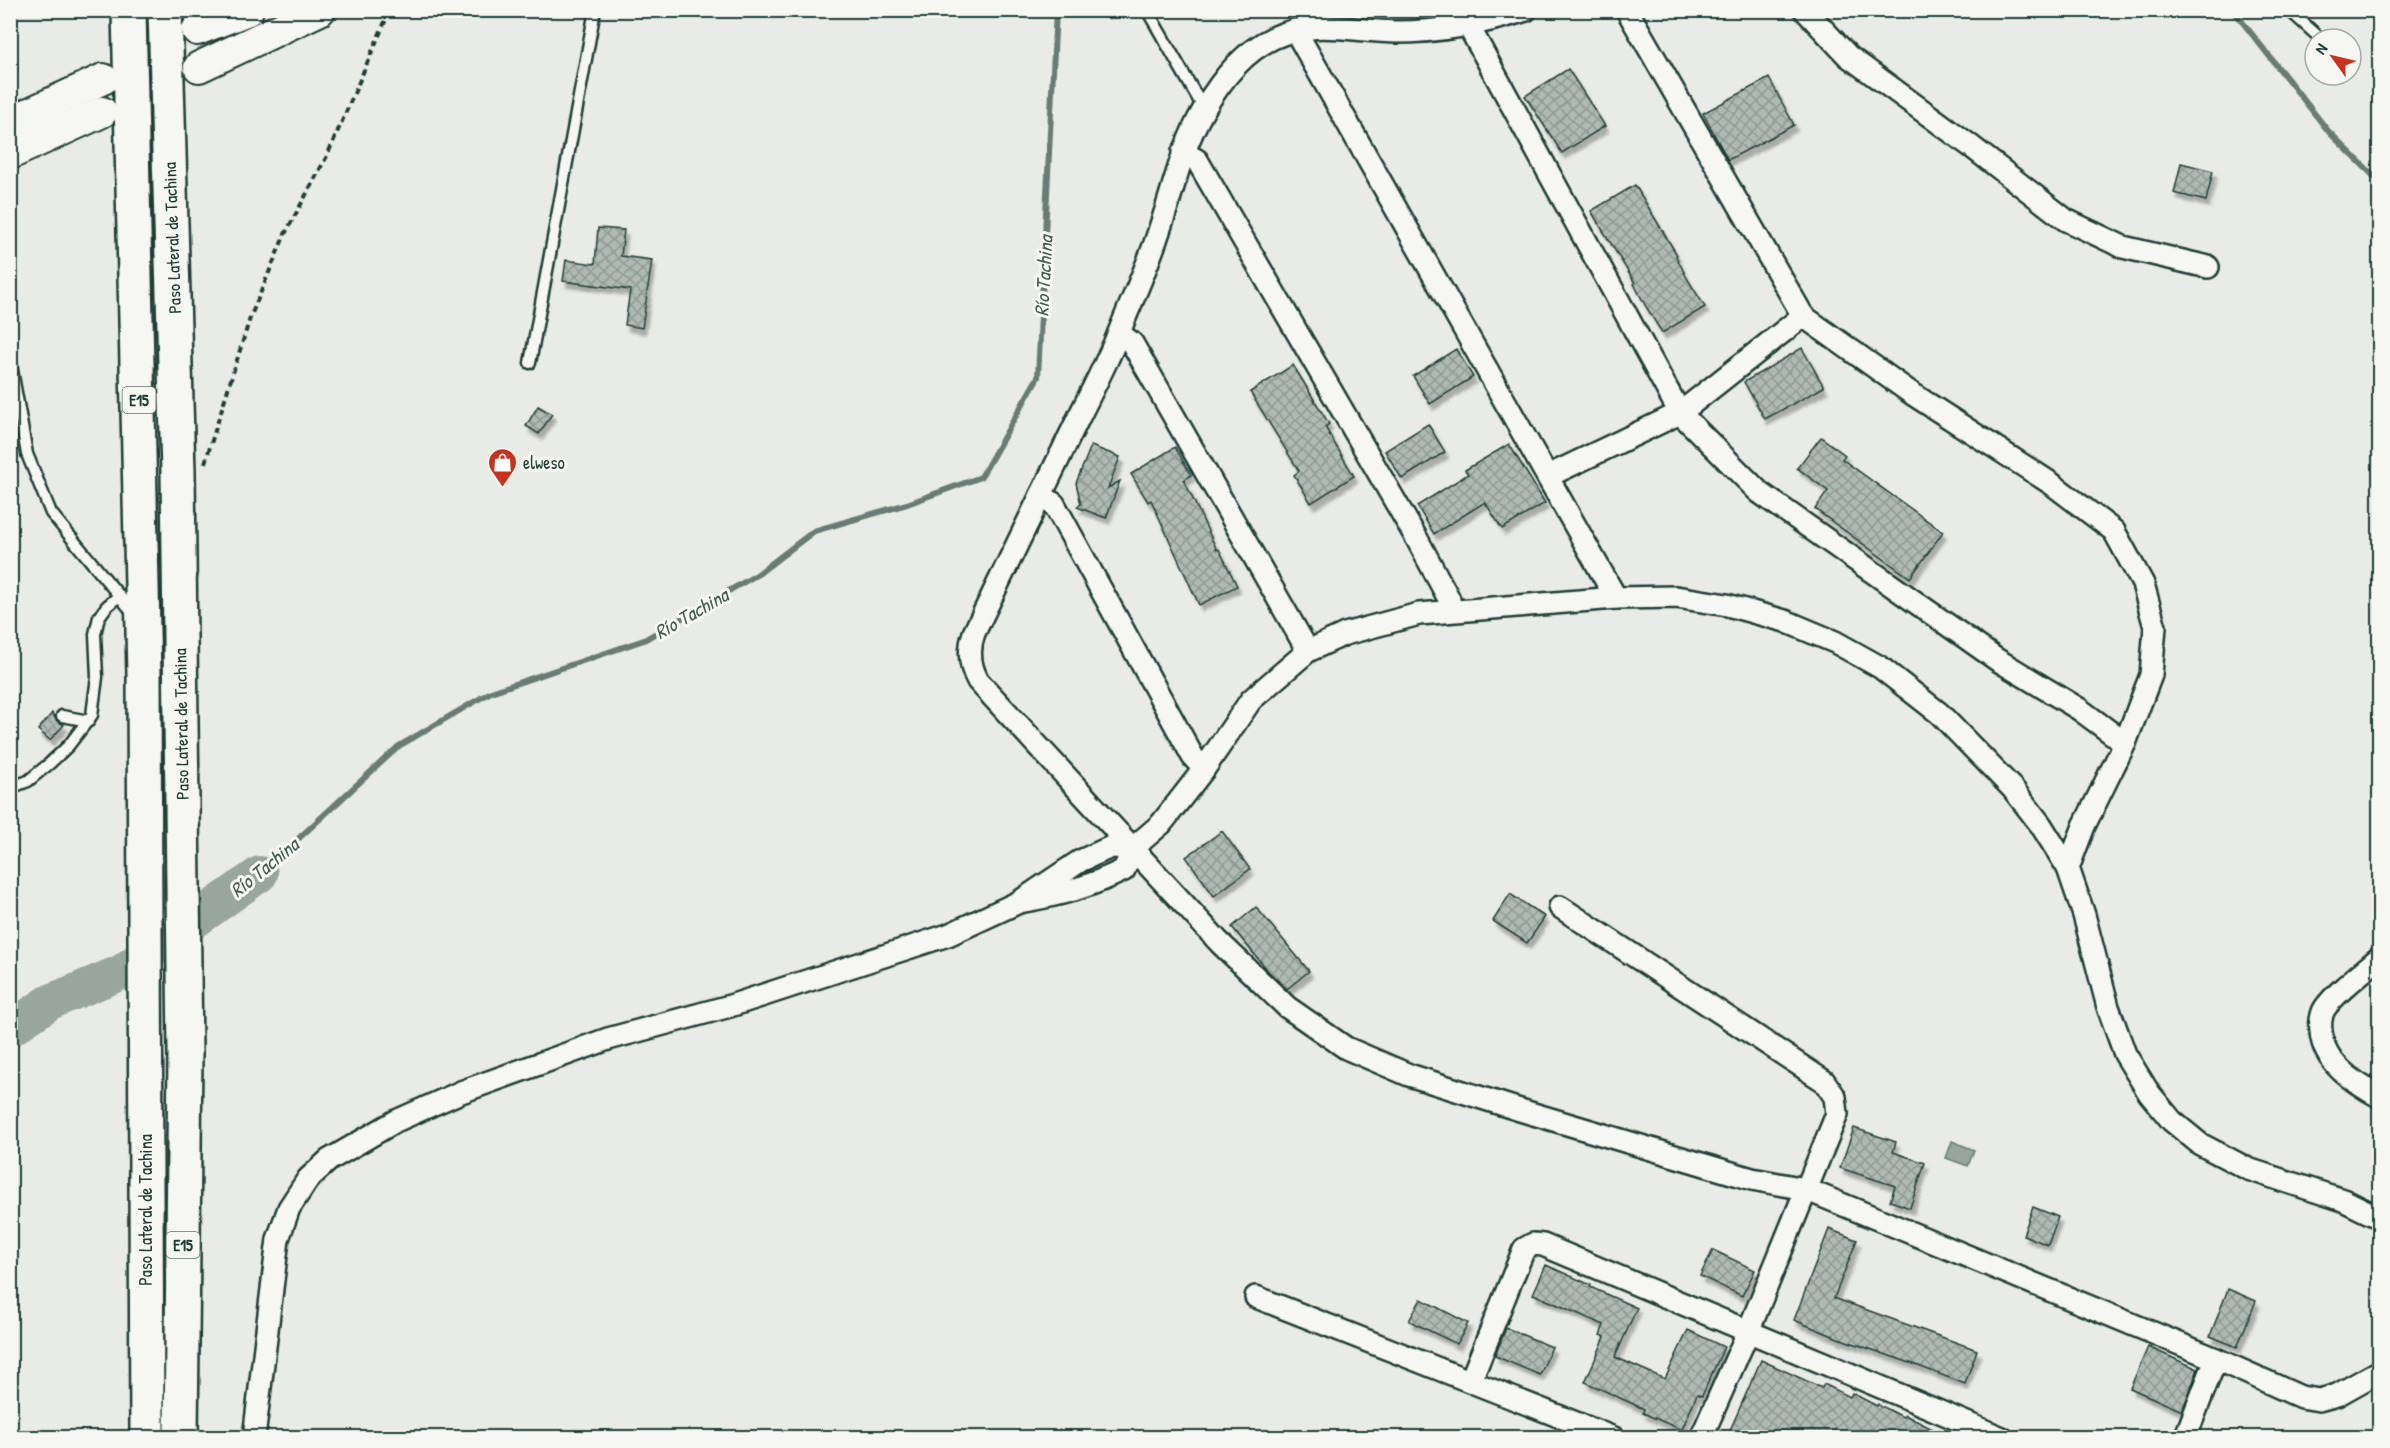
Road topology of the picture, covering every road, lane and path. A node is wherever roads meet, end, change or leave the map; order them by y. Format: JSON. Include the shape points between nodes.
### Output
{"nodes":[{"id":1,"x":129,"y":10,"type":"edge"},
{"id":2,"x":165,"y":10,"type":"edge"},
{"id":3,"x":248,"y":10,"type":"edge"},
{"id":4,"x":320,"y":10,"type":"edge"},
{"id":5,"x":390,"y":10,"type":"edge"},
{"id":6,"x":595,"y":10,"type":"edge"},
{"id":7,"x":1147,"y":10,"type":"edge"},
{"id":8,"x":1526,"y":10,"type":"edge"},
{"id":9,"x":1627,"y":10,"type":"edge"},
{"id":10,"x":1805,"y":10,"type":"edge"},
{"id":11,"x":2289,"y":10,"type":"edge"},
{"id":12,"x":1467,"y":25,"type":"junction"},
{"id":13,"x":2308,"y":27,"type":"edge"},
{"id":14,"x":197,"y":30,"type":"dead end"},
{"id":15,"x":1295,"y":30,"type":"junction"},
{"id":16,"x":199,"y":67,"type":"dead end"},
{"id":17,"x":103,"y":79,"type":"dead end"},
{"id":18,"x":1204,"y":109,"type":"junction"},
{"id":19,"x":102,"y":112,"type":"dead end"},
{"id":20,"x":10,"y":122,"type":"edge"},
{"id":21,"x":1183,"y":153,"type":"junction"},
{"id":22,"x":10,"y":154,"type":"edge"},
{"id":23,"x":2208,"y":267,"type":"dead end"},
{"id":24,"x":1803,"y":316,"type":"junction"},
{"id":25,"x":1119,"y":333,"type":"junction"},
{"id":26,"x":10,"y":359,"type":"edge"},
{"id":27,"x":530,"y":363,"type":"dead end"},
{"id":28,"x":1680,"y":412,"type":"junction"},
{"id":29,"x":205,"y":464,"type":"dead end"},
{"id":30,"x":1548,"y":476,"type":"junction"},
{"id":31,"x":1041,"y":495,"type":"junction"},
{"id":32,"x":119,"y":596,"type":"junction"},
{"id":33,"x":1616,"y":598,"type":"junction"},
{"id":34,"x":1450,"y":611,"type":"junction"},
{"id":35,"x":143,"y":625,"type":"junction"},
{"id":36,"x":1308,"y":651,"type":"junction"},
{"id":37,"x":179,"y":674,"type":"junction"},
{"id":38,"x":144,"y":675,"type":"junction"},
{"id":39,"x":62,"y":716,"type":"dead end"},
{"id":40,"x":88,"y":721,"type":"junction"},
{"id":41,"x":2125,"y":743,"type":"junction"},
{"id":42,"x":1204,"y":769,"type":"junction"},
{"id":43,"x":10,"y":788,"type":"edge"},
{"id":44,"x":1132,"y":848,"type":"junction"},
{"id":45,"x":2068,"y":868,"type":"junction"},
{"id":46,"x":1560,"y":907,"type":"dead end"},
{"id":47,"x":2379,"y":957,"type":"edge"},
{"id":48,"x":2379,"y":1097,"type":"edge"},
{"id":49,"x":1805,"y":1189,"type":"junction"},
{"id":50,"x":2379,"y":1218,"type":"edge"},
{"id":51,"x":1256,"y":1297,"type":"dead end"},
{"id":52,"x":1748,"y":1332,"type":"junction"},
{"id":53,"x":2216,"y":1359,"type":"junction"},
{"id":54,"x":2379,"y":1371,"type":"edge"},
{"id":55,"x":1471,"y":1380,"type":"junction"},
{"id":56,"x":147,"y":1437,"type":"edge"},
{"id":57,"x":182,"y":1437,"type":"edge"},
{"id":58,"x":254,"y":1437,"type":"edge"},
{"id":59,"x":1614,"y":1437,"type":"edge"},
{"id":60,"x":1701,"y":1437,"type":"edge"},
{"id":61,"x":2002,"y":1437,"type":"edge"},
{"id":62,"x":2185,"y":1437,"type":"edge"}],
"edges":[{"from":1,"to":35,"type":"highway","name":"Paso Lateral de Tachina","number":"E15"},
{"from":2,"to":37,"type":"highway","name":"Paso Lateral de Tachina","number":"E15","via":[[178,472]]},
{"from":3,"to":14,"type":"street"},
{"from":4,"to":16,"type":"street"},
{"from":5,"to":29,"type":"path","via":[[327,156],[285,234],[250,318]]},
{"from":6,"to":27,"type":"lane"},
{"from":7,"to":18,"type":"lane"},
{"from":8,"to":12,"type":"street"},
{"from":9,"to":24,"type":"street"},
{"from":10,"to":23,"type":"street","via":[[1848,57],[2066,220],[2123,247]]},
{"from":11,"to":13,"type":"lane"},
{"from":12,"to":15,"type":"street","via":[[1395,32],[1336,26]]},
{"from":12,"to":28,"type":"street"},
{"from":15,"to":18,"type":"street","via":[[1248,54]]},
{"from":15,"to":30,"type":"street"},
{"from":17,"to":20,"type":"street"},
{"from":18,"to":21,"type":"street"},
{"from":19,"to":22,"type":"street"},
{"from":21,"to":25,"type":"street","via":[[1161,228]]},
{"from":21,"to":34,"type":"street","via":[[1197,160],[1227,211],[1417,539],[1449,599]]},
{"from":24,"to":28,"type":"street"},
{"from":24,"to":41,"type":"street","via":[[1911,393],[2052,484],[2114,531],[2143,584],[2155,627],[2151,675]]},
{"from":25,"to":31,"type":"street"},
{"from":25,"to":36,"type":"street","via":[[1132,343]]},
{"from":26,"to":32,"type":"lane","via":[[27,454],[51,513]]},
{"from":28,"to":30,"type":"street"},
{"from":28,"to":41,"type":"street","via":[[1759,492],[1996,659],[2079,709]]},
{"from":30,"to":33,"type":"street"},
{"from":31,"to":42,"type":"street","via":[[1054,504],[1193,757]]},
{"from":31,"to":44,"type":"street","via":[[974,633],[971,665],[983,688]]},
{"from":32,"to":35,"type":"lane"},
{"from":32,"to":40,"type":"lane","via":[[99,617],[95,634],[98,677]]},
{"from":33,"to":34,"type":"street"},
{"from":33,"to":45,"type":"street","via":[[1676,597],[1727,605],[1785,621],[1880,667],[1939,713],[2013,789]]},
{"from":34,"to":36,"type":"street","via":[[1419,614],[1345,633]]},
{"from":35,"to":38,"type":"highway","name":"Paso Lateral de Tachina","number":"E15"},
{"from":36,"to":42,"type":"street","via":[[1251,700]]},
{"from":37,"to":38,"type":"highway"},
{"from":37,"to":57,"type":"highway","name":"Paso Lateral de Tachina","number":"E15","via":[[185,1053]]},
{"from":38,"to":56,"type":"highway","name":"Paso Lateral de Tachina","number":"E15"},
{"from":39,"to":40,"type":"lane"},
{"from":40,"to":43,"type":"lane","via":[[49,764],[28,781]]},
{"from":41,"to":45,"type":"street"},
{"from":42,"to":44,"type":"street","via":[[1161,824]]},
{"from":44,"to":49,"type":"street","via":[[1220,943],[1287,1007],[1346,1048],[1409,1075],[1520,1110],[1752,1179]]},
{"from":44,"to":58,"type":"street","via":[[1124,870],[1117,874],[1065,894],[1019,902],[948,935],[751,999],[608,1039],[461,1092],[396,1121],[329,1160],[308,1179],[289,1208],[278,1239]]},
{"from":45,"to":50,"type":"street","via":[[2125,1054],[2172,1121],[2200,1144],[2248,1169],[2343,1200]]},
{"from":46,"to":49,"type":"street","via":[[1824,1081],[1835,1097],[1837,1114]]},
{"from":47,"to":48,"type":"street","via":[[2323,1011],[2320,1027],[2322,1045],[2330,1059],[2355,1083]]},
{"from":49,"to":52,"type":"street"},
{"from":49,"to":53,"type":"street"},
{"from":51,"to":55,"type":"street"},
{"from":52,"to":55,"type":"street","via":[[1533,1244],[1524,1249]]},
{"from":52,"to":60,"type":"street"},
{"from":52,"to":61,"type":"street"},
{"from":53,"to":54,"type":"street","via":[[2301,1397],[2319,1400],[2337,1395]]},
{"from":53,"to":62,"type":"street"},
{"from":55,"to":59,"type":"street"}]}
